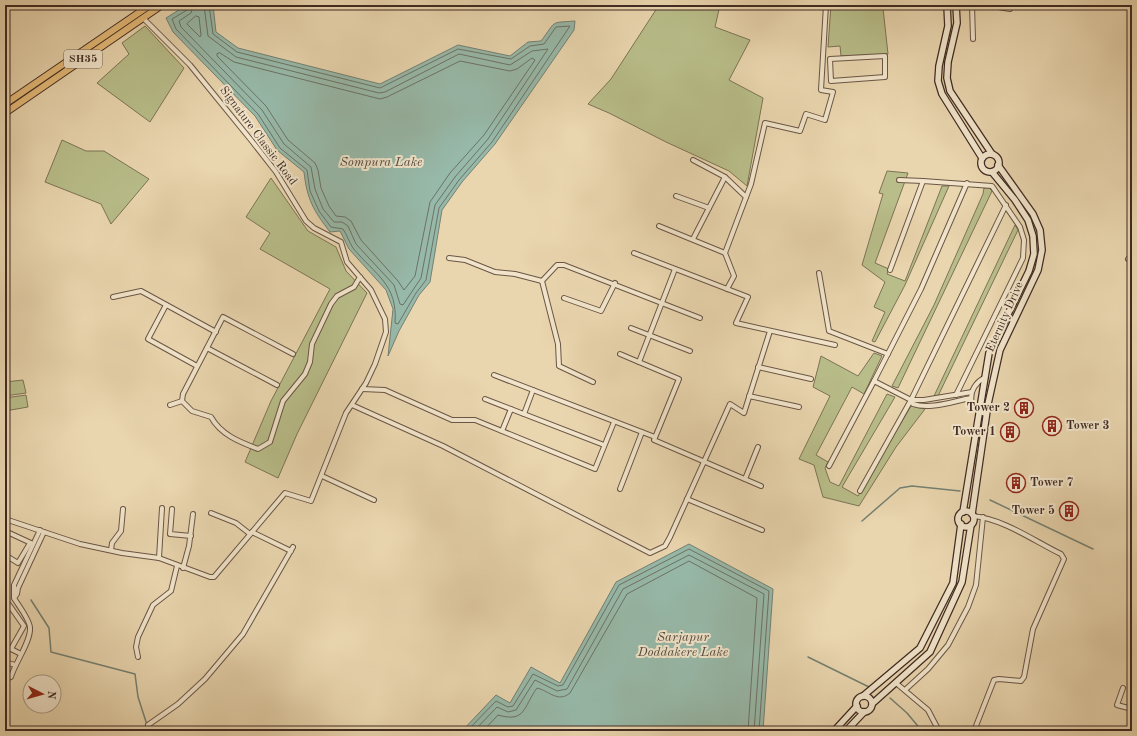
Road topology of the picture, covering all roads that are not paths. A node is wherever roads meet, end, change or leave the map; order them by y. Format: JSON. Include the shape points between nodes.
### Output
{"nodes":[{"id":1,"x":150,"y":5,"type":"edge"},
{"id":2,"x":162,"y":5,"type":"edge"},
{"id":3,"x":826,"y":5,"type":"edge"},
{"id":4,"x":947,"y":5,"type":"edge"},
{"id":5,"x":956,"y":5,"type":"edge"},
{"id":6,"x":972,"y":5,"type":"edge"},
{"id":7,"x":987,"y":5,"type":"edge"},
{"id":8,"x":1010,"y":9,"type":"dead end"},
{"id":9,"x":143,"y":18,"type":"junction"},
{"id":10,"x":106,"y":39,"type":"junction"},
{"id":11,"x":973,"y":39,"type":"dead end"},
{"id":12,"x":822,"y":70,"type":"junction"},
{"id":13,"x":830,"y":70,"type":"junction"},
{"id":14,"x":7,"y":103,"type":"edge"},
{"id":15,"x":12,"y":108,"type":"junction"},
{"id":16,"x":5,"y":113,"type":"edge"},
{"id":17,"x":992,"y":154,"type":"junction"},
{"id":18,"x":982,"y":158,"type":"junction"},
{"id":19,"x":693,"y":160,"type":"dead end"},
{"id":20,"x":998,"y":166,"type":"junction"},
{"id":21,"x":992,"y":172,"type":"junction"},
{"id":22,"x":725,"y":177,"type":"junction"},
{"id":23,"x":899,"y":180,"type":"dead end"},
{"id":24,"x":923,"y":181,"type":"junction"},
{"id":25,"x":967,"y":183,"type":"junction"},
{"id":26,"x":676,"y":196,"type":"dead end"},
{"id":27,"x":746,"y":197,"type":"junction"},
{"id":28,"x":1006,"y":205,"type":"junction"},
{"id":29,"x":709,"y":208,"type":"junction"},
{"id":30,"x":659,"y":226,"type":"dead end"},
{"id":31,"x":693,"y":239,"type":"junction"},
{"id":32,"x":725,"y":252,"type":"junction"},
{"id":33,"x":634,"y":253,"type":"dead end"},
{"id":34,"x":449,"y":258,"type":"dead end"},
{"id":35,"x":675,"y":269,"type":"junction"},
{"id":36,"x":890,"y":270,"type":"dead end"},
{"id":37,"x":819,"y":273,"type":"dead end"},
{"id":38,"x":360,"y":277,"type":"junction"},
{"id":39,"x":542,"y":281,"type":"junction"},
{"id":40,"x":614,"y":283,"type":"junction"},
{"id":41,"x":727,"y":289,"type":"junction"},
{"id":42,"x":113,"y":297,"type":"dead end"},
{"id":43,"x":564,"y":298,"type":"dead end"},
{"id":44,"x":662,"y":302,"type":"junction"},
{"id":45,"x":166,"y":305,"type":"junction"},
{"id":46,"x":700,"y":318,"type":"dead end"},
{"id":47,"x":632,"y":328,"type":"dead end"},
{"id":48,"x":770,"y":331,"type":"junction"},
{"id":49,"x":216,"y":332,"type":"junction"},
{"id":50,"x":649,"y":335,"type":"junction"},
{"id":51,"x":835,"y":345,"type":"dead end"},
{"id":52,"x":207,"y":348,"type":"junction"},
{"id":53,"x":690,"y":351,"type":"dead end"},
{"id":54,"x":293,"y":354,"type":"dead end"},
{"id":55,"x":620,"y":354,"type":"dead end"},
{"id":56,"x":888,"y":354,"type":"junction"},
{"id":57,"x":639,"y":362,"type":"junction"},
{"id":58,"x":198,"y":366,"type":"junction"},
{"id":59,"x":758,"y":367,"type":"junction"},
{"id":60,"x":494,"y":375,"type":"dead end"},
{"id":61,"x":984,"y":378,"type":"junction"},
{"id":62,"x":810,"y":379,"type":"dead end"},
{"id":63,"x":874,"y":381,"type":"junction"},
{"id":64,"x":593,"y":382,"type":"dead end"},
{"id":65,"x":277,"y":385,"type":"dead end"},
{"id":66,"x":362,"y":389,"type":"junction"},
{"id":67,"x":532,"y":390,"type":"junction"},
{"id":68,"x":972,"y":392,"type":"junction"},
{"id":69,"x":956,"y":395,"type":"junction"},
{"id":70,"x":749,"y":396,"type":"junction"},
{"id":71,"x":971,"y":398,"type":"junction"},
{"id":72,"x":485,"y":399,"type":"dead end"},
{"id":73,"x":911,"y":400,"type":"junction"},
{"id":74,"x":182,"y":401,"type":"junction"},
{"id":75,"x":170,"y":405,"type":"dead end"},
{"id":76,"x":352,"y":405,"type":"junction"},
{"id":77,"x":799,"y":407,"type":"dead end"},
{"id":78,"x":511,"y":409,"type":"junction"},
{"id":79,"x":978,"y":412,"type":"junction"},
{"id":80,"x":524,"y":414,"type":"junction"},
{"id":81,"x":987,"y":414,"type":"junction"},
{"id":82,"x":614,"y":422,"type":"junction"},
{"id":83,"x":502,"y":431,"type":"junction"},
{"id":84,"x":642,"y":432,"type":"junction"},
{"id":85,"x":655,"y":437,"type":"junction"},
{"id":86,"x":604,"y":445,"type":"junction"},
{"id":87,"x":758,"y":447,"type":"dead end"},
{"id":88,"x":704,"y":462,"type":"junction"},
{"id":89,"x":829,"y":466,"type":"dead end"},
{"id":90,"x":322,"y":476,"type":"junction"},
{"id":91,"x":745,"y":479,"type":"junction"},
{"id":92,"x":761,"y":486,"type":"dead end"},
{"id":93,"x":620,"y":489,"type":"dead end"},
{"id":94,"x":860,"y":491,"type":"dead end"},
{"id":95,"x":687,"y":499,"type":"junction"},
{"id":96,"x":374,"y":500,"type":"dead end"},
{"id":97,"x":162,"y":508,"type":"dead end"},
{"id":98,"x":123,"y":509,"type":"dead end"},
{"id":99,"x":172,"y":509,"type":"dead end"},
{"id":100,"x":963,"y":512,"type":"junction"},
{"id":101,"x":211,"y":513,"type":"dead end"},
{"id":102,"x":193,"y":514,"type":"dead end"},
{"id":103,"x":973,"y":515,"type":"junction"},
{"id":104,"x":983,"y":517,"type":"junction"},
{"id":105,"x":5,"y":519,"type":"edge"},
{"id":106,"x":962,"y":524,"type":"junction"},
{"id":107,"x":971,"y":525,"type":"junction"},
{"id":108,"x":762,"y":530,"type":"dead end"},
{"id":109,"x":5,"y":531,"type":"edge"},
{"id":110,"x":42,"y":531,"type":"junction"},
{"id":111,"x":251,"y":533,"type":"junction"},
{"id":112,"x":191,"y":536,"type":"junction"},
{"id":113,"x":32,"y":544,"type":"junction"},
{"id":114,"x":293,"y":547,"type":"dead end"},
{"id":115,"x":111,"y":550,"type":"junction"},
{"id":116,"x":290,"y":551,"type":"junction"},
{"id":117,"x":5,"y":555,"type":"edge"},
{"id":118,"x":160,"y":558,"type":"junction"},
{"id":119,"x":177,"y":566,"type":"junction"},
{"id":120,"x":183,"y":568,"type":"junction"},
{"id":121,"x":5,"y":598,"type":"edge"},
{"id":122,"x":14,"y":598,"type":"junction"},
{"id":123,"x":932,"y":625,"type":"junction"},
{"id":124,"x":940,"y":631,"type":"junction"},
{"id":125,"x":5,"y":646,"type":"edge"},
{"id":126,"x":11,"y":649,"type":"junction"},
{"id":127,"x":21,"y":654,"type":"junction"},
{"id":128,"x":138,"y":657,"type":"dead end"},
{"id":129,"x":5,"y":662,"type":"edge"},
{"id":130,"x":15,"y":665,"type":"junction"},
{"id":131,"x":5,"y":682,"type":"edge"},
{"id":132,"x":896,"y":683,"type":"junction"},
{"id":133,"x":1123,"y":688,"type":"dead end"},
{"id":134,"x":904,"y":690,"type":"junction"},
{"id":135,"x":863,"y":696,"type":"junction"},
{"id":136,"x":873,"y":703,"type":"junction"},
{"id":137,"x":857,"y":706,"type":"junction"},
{"id":138,"x":1132,"y":709,"type":"edge"},
{"id":139,"x":864,"y":712,"type":"junction"},
{"id":140,"x":148,"y":725,"type":"dead end"},
{"id":141,"x":834,"y":731,"type":"edge"},
{"id":142,"x":846,"y":731,"type":"edge"},
{"id":143,"x":939,"y":731,"type":"edge"},
{"id":144,"x":974,"y":731,"type":"edge"}],
"edges":[{"from":1,"to":10,"type":"main road"},
{"from":2,"to":9,"type":"main road","number":"SH35"},
{"from":3,"to":12,"type":"street"},
{"from":4,"to":18,"type":"street","name":"Eternity Drive","via":[[948,26],[938,81],[942,94]]},
{"from":5,"to":17,"type":"street","name":"Eternity Drive","via":[[957,22],[948,62],[947,78],[950,91]]},
{"from":6,"to":11,"type":"street"},
{"from":7,"to":8,"type":"street"},
{"from":9,"to":10,"type":"main road","number":"SH35"},
{"from":9,"to":38,"type":"street","name":"Signature Classic Road","via":[[190,65],[251,140],[276,172],[306,221],[341,242],[347,262]]},
{"from":10,"to":14,"type":"main road"},
{"from":10,"to":15,"type":"main road","number":"SH35"},
{"from":12,"to":13,"type":"street"},
{"from":12,"to":27,"type":"street","via":[[821,90],[833,92],[825,120],[806,114],[800,131],[765,124]]},
{"from":13,"to":13,"type":"street","via":[[830,59],[884,56],[885,77],[831,80]]},
{"from":14,"to":15,"type":"main road"},
{"from":15,"to":16,"type":"main road","number":"SH35"},
{"from":17,"to":18,"type":"street","via":[[986,154]]},
{"from":17,"to":20,"type":"street","name":"Eternity Drive","via":[[998,159]]},
{"from":18,"to":21,"type":"street","name":"Eternity Drive","via":[[983,169]]},
{"from":19,"to":22,"type":"street"},
{"from":20,"to":21,"type":"street"},
{"from":20,"to":81,"type":"street","name":"Eternity Drive","via":[[1033,214],[1040,230],[1042,250],[1038,270],[1000,350]]},
{"from":21,"to":61,"type":"street","name":"Eternity Drive","via":[[1028,220],[1033,236],[1034,254],[1029,271],[993,342]]},
{"from":22,"to":27,"type":"street"},
{"from":22,"to":29,"type":"street"},
{"from":23,"to":24,"type":"street"},
{"from":24,"to":25,"type":"street"},
{"from":24,"to":36,"type":"street"},
{"from":25,"to":28,"type":"street","via":[[992,186]]},
{"from":25,"to":56,"type":"street","via":[[921,289]]},
{"from":26,"to":29,"type":"street"},
{"from":27,"to":32,"type":"street"},
{"from":28,"to":69,"type":"street","via":[[1022,231],[1025,244],[1023,258]]},
{"from":28,"to":73,"type":"street"},
{"from":29,"to":31,"type":"street"},
{"from":30,"to":31,"type":"street"},
{"from":31,"to":32,"type":"street"},
{"from":32,"to":41,"type":"street","via":[[734,276]]},
{"from":33,"to":35,"type":"street"},
{"from":34,"to":39,"type":"street","via":[[465,260],[495,272]]},
{"from":35,"to":41,"type":"street"},
{"from":35,"to":44,"type":"street"},
{"from":37,"to":56,"type":"street","via":[[829,331]]},
{"from":38,"to":66,"type":"street","name":"Signature Classic Road","via":[[372,290],[385,319],[386,332],[376,364]]},
{"from":38,"to":74,"type":"street","via":[[354,287],[337,296],[331,304],[312,344],[310,362],[305,374],[283,401],[270,442],[258,449],[243,443],[222,432],[211,417],[192,411]]},
{"from":39,"to":40,"type":"street","via":[[557,265],[564,265]]},
{"from":39,"to":64,"type":"street","via":[[558,344],[559,366]]},
{"from":40,"to":43,"type":"street","via":[[601,311]]},
{"from":40,"to":44,"type":"street"},
{"from":41,"to":48,"type":"street","via":[[748,297],[736,323]]},
{"from":42,"to":45,"type":"street","via":[[140,291]]},
{"from":44,"to":46,"type":"street"},
{"from":44,"to":50,"type":"street"},
{"from":45,"to":49,"type":"street"},
{"from":45,"to":58,"type":"street","via":[[148,339]]},
{"from":47,"to":50,"type":"street"},
{"from":48,"to":51,"type":"street"},
{"from":48,"to":59,"type":"street"},
{"from":49,"to":52,"type":"street"},
{"from":49,"to":54,"type":"street","via":[[224,317]]},
{"from":50,"to":53,"type":"street"},
{"from":50,"to":57,"type":"street"},
{"from":52,"to":58,"type":"street"},
{"from":52,"to":65,"type":"street"},
{"from":55,"to":57,"type":"street"},
{"from":56,"to":63,"type":"street"},
{"from":57,"to":85,"type":"street","via":[[679,379]]},
{"from":58,"to":74,"type":"street","via":[[183,394]]},
{"from":59,"to":62,"type":"street"},
{"from":59,"to":70,"type":"street"},
{"from":60,"to":67,"type":"street"},
{"from":61,"to":68,"type":"street","via":[[975,385]]},
{"from":61,"to":79,"type":"street","name":"Eternity Drive"},
{"from":63,"to":73,"type":"street"},
{"from":63,"to":89,"type":"street"},
{"from":66,"to":76,"type":"street","name":"Signature Classic Road"},
{"from":66,"to":83,"type":"street","via":[[385,390],[452,420],[475,420]]},
{"from":67,"to":80,"type":"street"},
{"from":67,"to":82,"type":"street"},
{"from":68,"to":69,"type":"street"},
{"from":68,"to":71,"type":"street"},
{"from":69,"to":73,"type":"street"},
{"from":70,"to":77,"type":"street"},
{"from":70,"to":88,"type":"street","via":[[744,413],[730,404]]},
{"from":71,"to":73,"type":"street","via":[[924,406],[913,404]]},
{"from":71,"to":79,"type":"street"},
{"from":72,"to":78,"type":"street"},
{"from":73,"to":94,"type":"street"},
{"from":74,"to":75,"type":"street"},
{"from":76,"to":90,"type":"street","name":"Signature Classic Road","via":[[346,413]]},
{"from":76,"to":95,"type":"street","via":[[443,446],[650,553],[665,546]]},
{"from":78,"to":80,"type":"street"},
{"from":78,"to":83,"type":"street"},
{"from":79,"to":81,"type":"street"},
{"from":79,"to":100,"type":"street","name":"Eternity Drive"},
{"from":80,"to":86,"type":"street"},
{"from":81,"to":103,"type":"street","name":"Eternity Drive"},
{"from":82,"to":84,"type":"street"},
{"from":82,"to":86,"type":"street"},
{"from":83,"to":86,"type":"street","via":[[594,469]]},
{"from":84,"to":85,"type":"street"},
{"from":84,"to":93,"type":"street"},
{"from":85,"to":88,"type":"street","via":[[654,440]]},
{"from":87,"to":91,"type":"street"},
{"from":88,"to":91,"type":"street"},
{"from":88,"to":95,"type":"street"},
{"from":90,"to":96,"type":"street"},
{"from":90,"to":111,"type":"street","name":"Signature Classic Road","via":[[311,501],[284,493]]},
{"from":91,"to":92,"type":"street"},
{"from":95,"to":108,"type":"street"},
{"from":97,"to":118,"type":"street"},
{"from":98,"to":115,"type":"street","via":[[121,531],[112,543]]},
{"from":99,"to":112,"type":"street","via":[[170,534]]},
{"from":100,"to":103,"type":"street","via":[[968,511]]},
{"from":100,"to":106,"type":"street","name":"Eternity Drive","via":[[959,517]]},
{"from":101,"to":111,"type":"street","via":[[236,523]]},
{"from":102,"to":112,"type":"street"},
{"from":103,"to":104,"type":"street"},
{"from":103,"to":107,"type":"street","name":"Eternity Drive","via":[[974,521]]},
{"from":104,"to":134,"type":"street","via":[[976,585],[968,607],[948,645],[928,669]]},
{"from":104,"to":144,"type":"street","via":[[1062,554],[1064,559],[1033,629],[1022,681],[994,680]]},
{"from":105,"to":110,"type":"street"},
{"from":106,"to":107,"type":"street"},
{"from":106,"to":123,"type":"street","name":"Eternity Drive","via":[[953,583]]},
{"from":107,"to":124,"type":"street","name":"Eternity Drive","via":[[962,582]]},
{"from":109,"to":113,"type":"street"},
{"from":110,"to":113,"type":"street"},
{"from":110,"to":115,"type":"street","via":[[80,544]]},
{"from":110,"to":122,"type":"street"},
{"from":111,"to":116,"type":"street"},
{"from":111,"to":120,"type":"street","via":[[214,577]]},
{"from":112,"to":120,"type":"street"},
{"from":113,"to":117,"type":"street","via":[[18,563]]},
{"from":113,"to":122,"type":"street","via":[[14,585]]},
{"from":114,"to":116,"type":"street"},
{"from":115,"to":118,"type":"street"},
{"from":116,"to":140,"type":"street","via":[[244,634],[205,679],[178,704]]},
{"from":118,"to":119,"type":"street"},
{"from":119,"to":120,"type":"street"},
{"from":119,"to":128,"type":"street","via":[[171,591],[153,605],[138,637]]},
{"from":121,"to":126,"type":"street","via":[[24,626]]},
{"from":122,"to":127,"type":"street","via":[[30,628]]},
{"from":123,"to":124,"type":"street"},
{"from":123,"to":135,"type":"street","name":"Eternity Drive","via":[[920,648]]},
{"from":124,"to":132,"type":"street","name":"Eternity Drive","via":[[930,652]]},
{"from":125,"to":126,"type":"street"},
{"from":126,"to":127,"type":"street"},
{"from":127,"to":130,"type":"street"},
{"from":129,"to":130,"type":"street"},
{"from":130,"to":131,"type":"street","via":[[11,677]]},
{"from":132,"to":134,"type":"street"},
{"from":132,"to":136,"type":"street","name":"Eternity Drive"},
{"from":133,"to":138,"type":"street","via":[[1117,705]]},
{"from":134,"to":143,"type":"street","via":[[928,710]]},
{"from":135,"to":136,"type":"street","via":[[871,698]]},
{"from":135,"to":137,"type":"street","name":"Eternity Drive","via":[[858,698]]},
{"from":136,"to":139,"type":"street","name":"Eternity Drive","via":[[871,708]]},
{"from":137,"to":139,"type":"street"},
{"from":137,"to":141,"type":"street","name":"Eternity Drive"},
{"from":139,"to":142,"type":"street","name":"Eternity Drive"}]}
